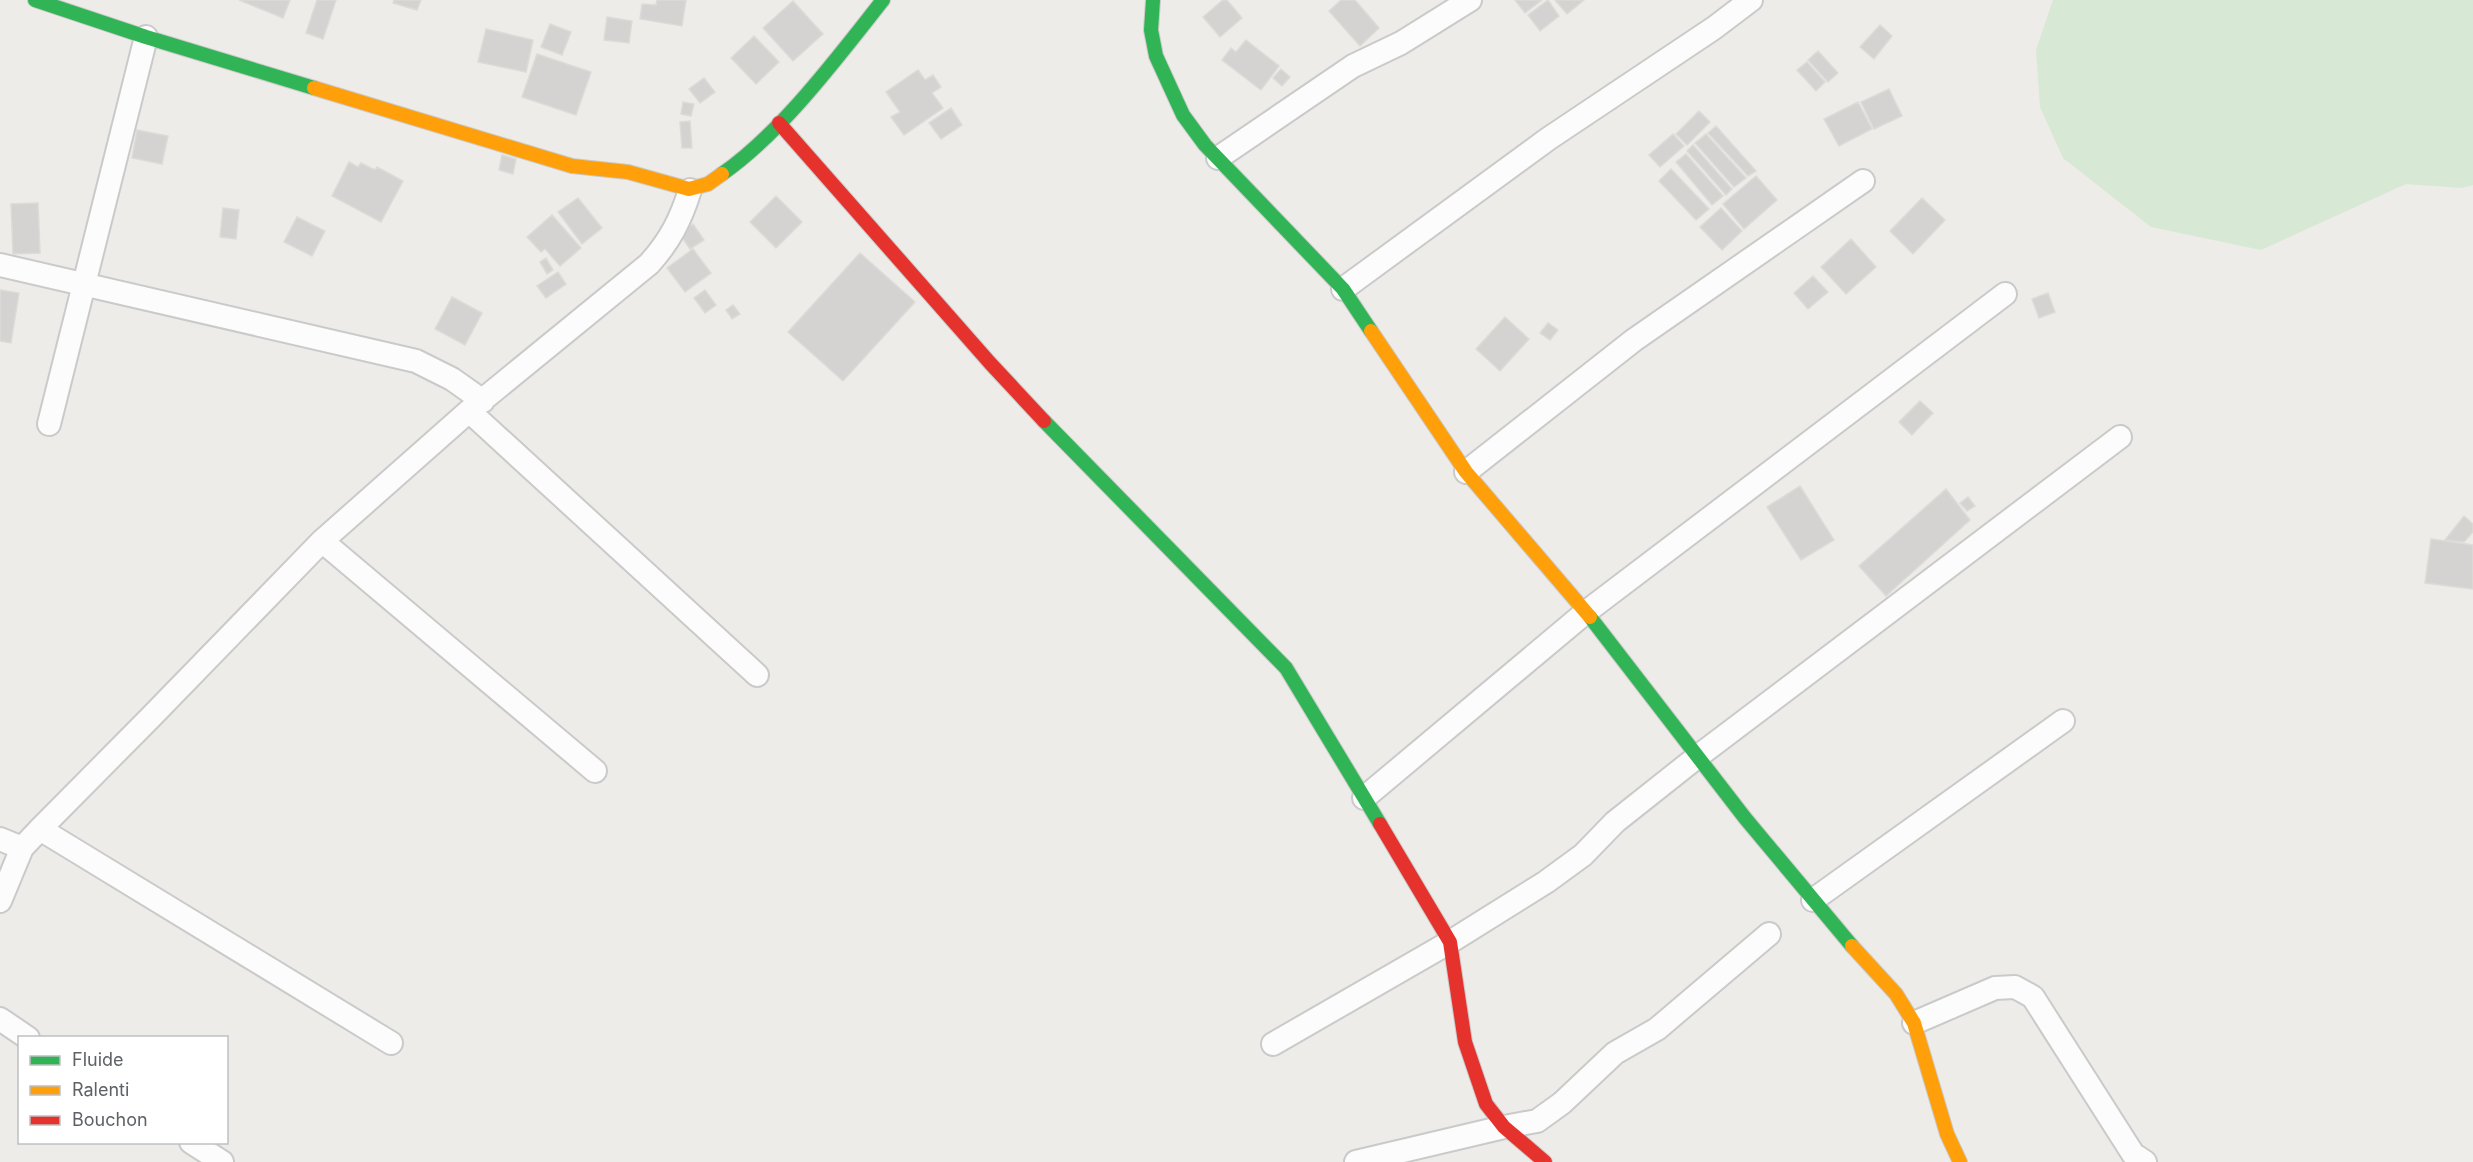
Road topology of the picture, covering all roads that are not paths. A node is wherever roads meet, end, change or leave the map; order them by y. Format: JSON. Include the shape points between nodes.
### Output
{"nodes":[{"id":1,"x":35,"y":0,"type":"edge"},
{"id":2,"x":883,"y":0,"type":"edge"},
{"id":3,"x":1153,"y":0,"type":"edge"},
{"id":4,"x":1470,"y":0,"type":"edge"},
{"id":5,"x":1751,"y":0,"type":"edge"},
{"id":6,"x":146,"y":36,"type":"junction"},
{"id":7,"x":779,"y":123,"type":"junction"},
{"id":8,"x":1218,"y":158,"type":"junction"},
{"id":9,"x":1863,"y":181,"type":"dead end"},
{"id":10,"x":690,"y":190,"type":"junction"},
{"id":11,"x":0,"y":264,"type":"edge"},
{"id":12,"x":83,"y":286,"type":"junction"},
{"id":13,"x":1343,"y":289,"type":"junction"},
{"id":14,"x":2005,"y":294,"type":"dead end"},
{"id":15,"x":476,"y":406,"type":"junction"},
{"id":16,"x":49,"y":424,"type":"dead end"},
{"id":17,"x":2120,"y":437,"type":"dead end"},
{"id":18,"x":1466,"y":472,"type":"junction"},
{"id":19,"x":322,"y":541,"type":"junction"},
{"id":20,"x":1586,"y":612,"type":"junction"},
{"id":21,"x":757,"y":675,"type":"dead end"},
{"id":22,"x":2063,"y":721,"type":"dead end"},
{"id":23,"x":1697,"y":757,"type":"junction"},
{"id":24,"x":595,"y":771,"type":"dead end"},
{"id":25,"x":1364,"y":798,"type":"junction"},
{"id":26,"x":39,"y":829,"type":"junction"},
{"id":27,"x":0,"y":839,"type":"edge"},
{"id":28,"x":22,"y":848,"type":"junction"},
{"id":29,"x":1814,"y":900,"type":"junction"},
{"id":30,"x":0,"y":901,"type":"edge"},
{"id":31,"x":1769,"y":934,"type":"dead end"},
{"id":32,"x":1450,"y":942,"type":"junction"},
{"id":33,"x":0,"y":1019,"type":"edge"},
{"id":34,"x":1914,"y":1023,"type":"junction"},
{"id":35,"x":25,"y":1036,"type":"edge"},
{"id":36,"x":391,"y":1043,"type":"dead end"},
{"id":37,"x":1273,"y":1044,"type":"dead end"},
{"id":38,"x":1504,"y":1127,"type":"junction"},
{"id":39,"x":193,"y":1144,"type":"edge"},
{"id":40,"x":222,"y":1162,"type":"edge"},
{"id":41,"x":1356,"y":1162,"type":"edge"},
{"id":42,"x":1545,"y":1162,"type":"edge"},
{"id":43,"x":1960,"y":1162,"type":"edge"},
{"id":44,"x":2145,"y":1162,"type":"edge"}],
"edges":[{"from":1,"to":6,"type":"street"},
{"from":2,"to":7,"type":"street"},
{"from":3,"to":8,"type":"street","via":[[1151,30],[1156,56],[1183,115]]},
{"from":4,"to":8,"type":"street","via":[[1401,43],[1353,66]]},
{"from":5,"to":13,"type":"street","via":[[1548,139]]},
{"from":6,"to":10,"type":"street","via":[[572,166],[633,174]]},
{"from":6,"to":12,"type":"street"},
{"from":7,"to":10,"type":"street","via":[[748,156],[718,179]]},
{"from":7,"to":25,"type":"street","via":[[990,363],[1286,668]]},
{"from":8,"to":13,"type":"street"},
{"from":9,"to":18,"type":"street","via":[[1634,340]]},
{"from":10,"to":15,"type":"street","via":[[667,245],[650,264]]},
{"from":11,"to":12,"type":"street"},
{"from":12,"to":15,"type":"street","via":[[416,361],[452,379]]},
{"from":12,"to":16,"type":"street"},
{"from":13,"to":18,"type":"street"},
{"from":14,"to":20,"type":"street"},
{"from":15,"to":19,"type":"street"},
{"from":15,"to":21,"type":"street"},
{"from":17,"to":23,"type":"street"},
{"from":18,"to":20,"type":"street"},
{"from":19,"to":24,"type":"street"},
{"from":19,"to":26,"type":"street"},
{"from":20,"to":23,"type":"street"},
{"from":20,"to":25,"type":"street"},
{"from":22,"to":29,"type":"street"},
{"from":23,"to":29,"type":"street"},
{"from":23,"to":32,"type":"street","via":[[1615,822],[1583,855]]},
{"from":25,"to":32,"type":"street"},
{"from":26,"to":28,"type":"street"},
{"from":26,"to":36,"type":"street"},
{"from":27,"to":28,"type":"street"},
{"from":28,"to":30,"type":"street"},
{"from":29,"to":34,"type":"street","via":[[1896,994]]},
{"from":31,"to":38,"type":"street","via":[[1657,1029],[1614,1053],[1537,1121]]},
{"from":32,"to":37,"type":"street"},
{"from":32,"to":38,"type":"street","via":[[1465,1042],[1486,1104]]},
{"from":33,"to":35,"type":"street"},
{"from":34,"to":43,"type":"street","via":[[1947,1134]]},
{"from":34,"to":44,"type":"street","via":[[1995,988],[2015,987],[2033,997],[2133,1154]]},
{"from":38,"to":41,"type":"street"},
{"from":38,"to":42,"type":"street"},
{"from":39,"to":40,"type":"street"}]}
